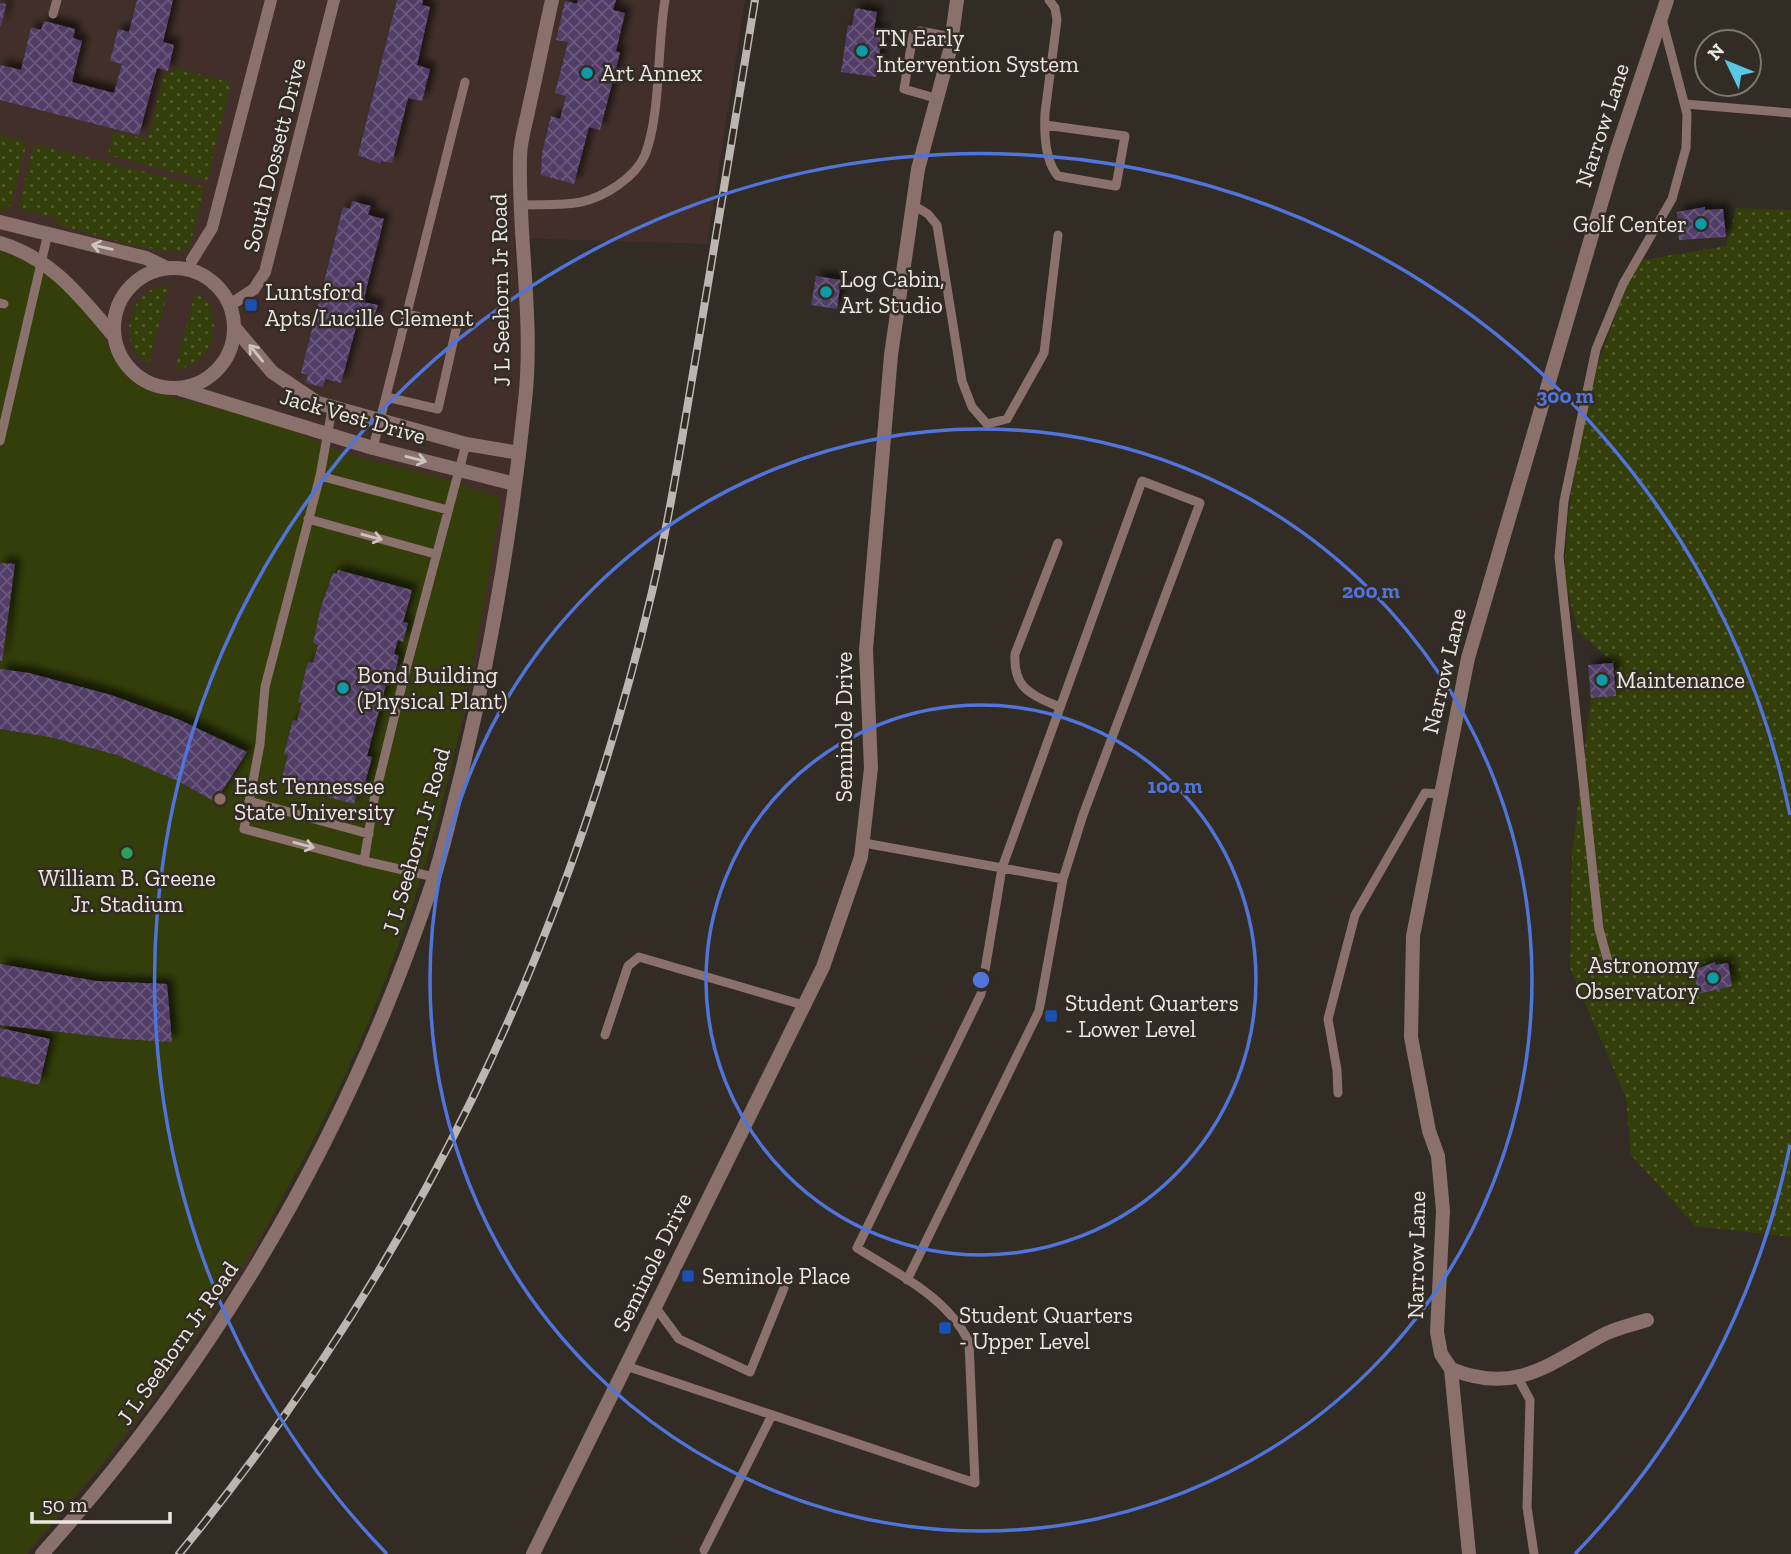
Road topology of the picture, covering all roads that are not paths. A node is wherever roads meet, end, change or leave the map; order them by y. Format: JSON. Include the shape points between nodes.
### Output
{"nodes":[{"id":1,"x":57,"y":0,"type":"edge"},
{"id":2,"x":271,"y":0,"type":"edge"},
{"id":3,"x":334,"y":0,"type":"edge"},
{"id":4,"x":552,"y":0,"type":"edge"},
{"id":5,"x":665,"y":0,"type":"edge"},
{"id":6,"x":957,"y":0,"type":"edge"},
{"id":7,"x":1049,"y":0,"type":"edge"},
{"id":8,"x":1667,"y":0,"type":"edge"},
{"id":9,"x":53,"y":14,"type":"dead end"},
{"id":10,"x":1662,"y":17,"type":"junction"},
{"id":11,"x":951,"y":37,"type":"junction"},
{"id":12,"x":464,"y":82,"type":"dead end"},
{"id":13,"x":935,"y":98,"type":"junction"},
{"id":14,"x":1685,"y":104,"type":"junction"},
{"id":15,"x":1791,"y":113,"type":"edge"},
{"id":16,"x":1045,"y":125,"type":"junction"},
{"id":17,"x":522,"y":205,"type":"junction"},
{"id":18,"x":913,"y":205,"type":"junction"},
{"id":19,"x":0,"y":222,"type":"edge"},
{"id":20,"x":48,"y":233,"type":"junction"},
{"id":21,"x":1058,"y":235,"type":"dead end"},
{"id":22,"x":0,"y":243,"type":"edge"},
{"id":23,"x":192,"y":260,"type":"dead end"},
{"id":24,"x":41,"y":262,"type":"junction"},
{"id":25,"x":167,"y":268,"type":"junction"},
{"id":26,"x":230,"y":305,"type":"junction"},
{"id":27,"x":406,"y":314,"type":"junction"},
{"id":28,"x":234,"y":327,"type":"junction"},
{"id":29,"x":113,"y":335,"type":"junction"},
{"id":30,"x":179,"y":388,"type":"junction"},
{"id":31,"x":386,"y":397,"type":"junction"},
{"id":32,"x":332,"y":409,"type":"junction"},
{"id":33,"x":379,"y":422,"type":"junction"},
{"id":34,"x":327,"y":434,"type":"junction"},
{"id":35,"x":0,"y":441,"type":"edge"},
{"id":36,"x":466,"y":444,"type":"junction"},
{"id":37,"x":373,"y":448,"type":"junction"},
{"id":38,"x":519,"y":453,"type":"junction"},
{"id":39,"x":460,"y":470,"type":"junction"},
{"id":40,"x":320,"y":476,"type":"junction"},
{"id":41,"x":515,"y":484,"type":"junction"},
{"id":42,"x":448,"y":510,"type":"junction"},
{"id":43,"x":308,"y":519,"type":"junction"},
{"id":44,"x":1058,"y":543,"type":"dead end"},
{"id":45,"x":435,"y":554,"type":"junction"},
{"id":46,"x":1059,"y":707,"type":"junction"},
{"id":47,"x":1441,"y":794,"type":"junction"},
{"id":48,"x":249,"y":801,"type":"junction"},
{"id":49,"x":369,"y":834,"type":"junction"},
{"id":50,"x":863,"y":843,"type":"junction"},
{"id":51,"x":364,"y":861,"type":"junction"},
{"id":52,"x":1002,"y":868,"type":"junction"},
{"id":53,"x":434,"y":877,"type":"junction"},
{"id":54,"x":1063,"y":879,"type":"junction"},
{"id":55,"x":1609,"y":965,"type":"dead end"},
{"id":56,"x":803,"y":1005,"type":"junction"},
{"id":57,"x":605,"y":1035,"type":"dead end"},
{"id":58,"x":1338,"y":1093,"type":"dead end"},
{"id":59,"x":907,"y":1280,"type":"junction"},
{"id":60,"x":784,"y":1288,"type":"dead end"},
{"id":61,"x":656,"y":1308,"type":"junction"},
{"id":62,"x":1647,"y":1320,"type":"dead end"},
{"id":63,"x":626,"y":1366,"type":"junction"},
{"id":64,"x":1451,"y":1369,"type":"junction"},
{"id":65,"x":1518,"y":1378,"type":"junction"},
{"id":66,"x":771,"y":1417,"type":"junction"},
{"id":67,"x":704,"y":1550,"type":"dead end"},
{"id":68,"x":42,"y":1554,"type":"edge"},
{"id":69,"x":533,"y":1554,"type":"edge"},
{"id":70,"x":1469,"y":1554,"type":"edge"},
{"id":71,"x":1534,"y":1554,"type":"edge"}],
"edges":[{"from":1,"to":9,"type":"lane"},
{"from":2,"to":23,"type":"street","via":[[212,228]]},
{"from":3,"to":26,"type":"street","name":"South Dossett Drive","via":[[265,272],[254,289]]},
{"from":4,"to":17,"type":"street","name":"J L Seehorn Jr Road","via":[[520,152]]},
{"from":5,"to":17,"type":"lane","via":[[653,117],[644,156],[636,168],[595,198]]},
{"from":6,"to":11,"type":"street","name":"Seminole Drive"},
{"from":7,"to":16,"type":"lane","via":[[1057,20]]},
{"from":8,"to":10,"type":"street","name":"Narrow Lane"},
{"from":10,"to":14,"type":"lane"},
{"from":10,"to":47,"type":"street","name":"Narrow Lane","via":[[1616,153],[1485,596]]},
{"from":11,"to":13,"type":"street","name":"Seminole Drive"},
{"from":11,"to":13,"type":"lane","via":[[920,31],[913,35],[904,89]]},
{"from":12,"to":27,"type":"lane"},
{"from":13,"to":18,"type":"street","name":"Seminole Drive"},
{"from":14,"to":15,"type":"lane"},
{"from":14,"to":55,"type":"lane","via":[[1686,148],[1672,199],[1623,284],[1596,349],[1564,501],[1559,557],[1599,929]]},
{"from":16,"to":16,"type":"lane","via":[[1050,167],[1058,176],[1116,186],[1125,136]]},
{"from":17,"to":38,"type":"street","name":"J L Seehorn Jr Road","via":[[528,328]]},
{"from":18,"to":21,"type":"lane","via":[[937,225],[961,382],[972,407],[987,424],[1007,419],[1044,353]]},
{"from":18,"to":50,"type":"street","name":"Seminole Drive","via":[[891,355],[866,650],[871,768]]},
{"from":19,"to":20,"type":"street"},
{"from":20,"to":24,"type":"lane"},
{"from":25,"to":20,"type":"street","one_way":true,"via":[[146,258]]},
{"from":22,"to":24,"type":"street"},
{"from":24,"to":29,"type":"street","via":[[76,290]]},
{"from":24,"to":35,"type":"lane"},
{"from":25,"to":26,"type":"street","via":[[208,278]]},
{"from":25,"to":29,"type":"street","via":[[149,272],[122,295]]},
{"from":26,"to":28,"type":"street"},
{"from":27,"to":31,"type":"lane"},
{"from":27,"to":31,"type":"lane","via":[[457,325],[438,409]]},
{"from":28,"to":30,"type":"street","via":[[219,369],[201,382]]},
{"from":32,"to":28,"type":"street","name":"Jack Vest Drive","one_way":true,"via":[[272,372]]},
{"from":29,"to":30,"type":"street","via":[[127,367],[141,380]]},
{"from":30,"to":34,"type":"street","name":"Jack Vest Drive"},
{"from":31,"to":33,"type":"lane"},
{"from":32,"to":33,"type":"street","name":"Jack Vest Drive"},
{"from":32,"to":34,"type":"lane"},
{"from":33,"to":36,"type":"street","name":"Jack Vest Drive"},
{"from":33,"to":37,"type":"lane"},
{"from":34,"to":37,"type":"street","name":"Jack Vest Drive"},
{"from":34,"to":40,"type":"lane"},
{"from":36,"to":38,"type":"street","name":"Jack Vest Drive"},
{"from":36,"to":39,"type":"lane"},
{"from":37,"to":39,"type":"street","name":"Jack Vest Drive","one_way":true},
{"from":38,"to":41,"type":"street","name":"J L Seehorn Jr Road"},
{"from":39,"to":41,"type":"street","name":"Jack Vest Drive"},
{"from":39,"to":42,"type":"lane"},
{"from":40,"to":42,"type":"lane"},
{"from":40,"to":43,"type":"lane"},
{"from":41,"to":53,"type":"street","name":"J L Seehorn Jr Road","via":[[477,708]]},
{"from":42,"to":45,"type":"lane"},
{"from":43,"to":45,"type":"lane","one_way":true},
{"from":43,"to":48,"type":"lane","via":[[265,687]]},
{"from":44,"to":46,"type":"lane","via":[[1015,654],[1014,670],[1032,695]]},
{"from":45,"to":49,"type":"lane"},
{"from":46,"to":52,"type":"lane"},
{"from":46,"to":54,"type":"lane","via":[[1142,481],[1200,503]]},
{"from":47,"to":58,"type":"lane","via":[[1425,793],[1355,915],[1328,1019]]},
{"from":47,"to":64,"type":"street","name":"Narrow Lane","via":[[1413,936],[1411,1037],[1438,1156],[1443,1211],[1437,1332],[1441,1354]]},
{"from":48,"to":49,"type":"lane"},
{"from":48,"to":51,"type":"lane","one_way":true,"via":[[244,829]]},
{"from":49,"to":51,"type":"lane"},
{"from":50,"to":52,"type":"lane"},
{"from":50,"to":56,"type":"street","name":"Seminole Drive","via":[[837,931]]},
{"from":51,"to":53,"type":"lane"},
{"from":52,"to":54,"type":"lane"},
{"from":52,"to":59,"type":"lane","via":[[981,994],[857,1248]]},
{"from":53,"to":68,"type":"street","name":"J L Seehorn Jr Road","via":[[363,1063],[258,1265],[134,1446]]},
{"from":54,"to":59,"type":"lane","via":[[1039,1011]]},
{"from":56,"to":57,"type":"lane","via":[[639,957],[628,965]]},
{"from":56,"to":61,"type":"street","name":"Seminole Drive"},
{"from":59,"to":66,"type":"lane","via":[[959,1322],[969,1342],[975,1483]]},
{"from":60,"to":61,"type":"lane","via":[[750,1372],[679,1339]]},
{"from":61,"to":63,"type":"street","name":"Seminole Drive"},
{"from":62,"to":65,"type":"street","via":[[1604,1334],[1544,1370]]},
{"from":63,"to":66,"type":"lane"},
{"from":63,"to":69,"type":"street","name":"Seminole Drive"},
{"from":64,"to":65,"type":"street","via":[[1490,1380]]},
{"from":64,"to":70,"type":"street","name":"Narrow Lane"},
{"from":65,"to":71,"type":"lane","via":[[1530,1400],[1527,1507]]},
{"from":66,"to":67,"type":"lane"}]}
